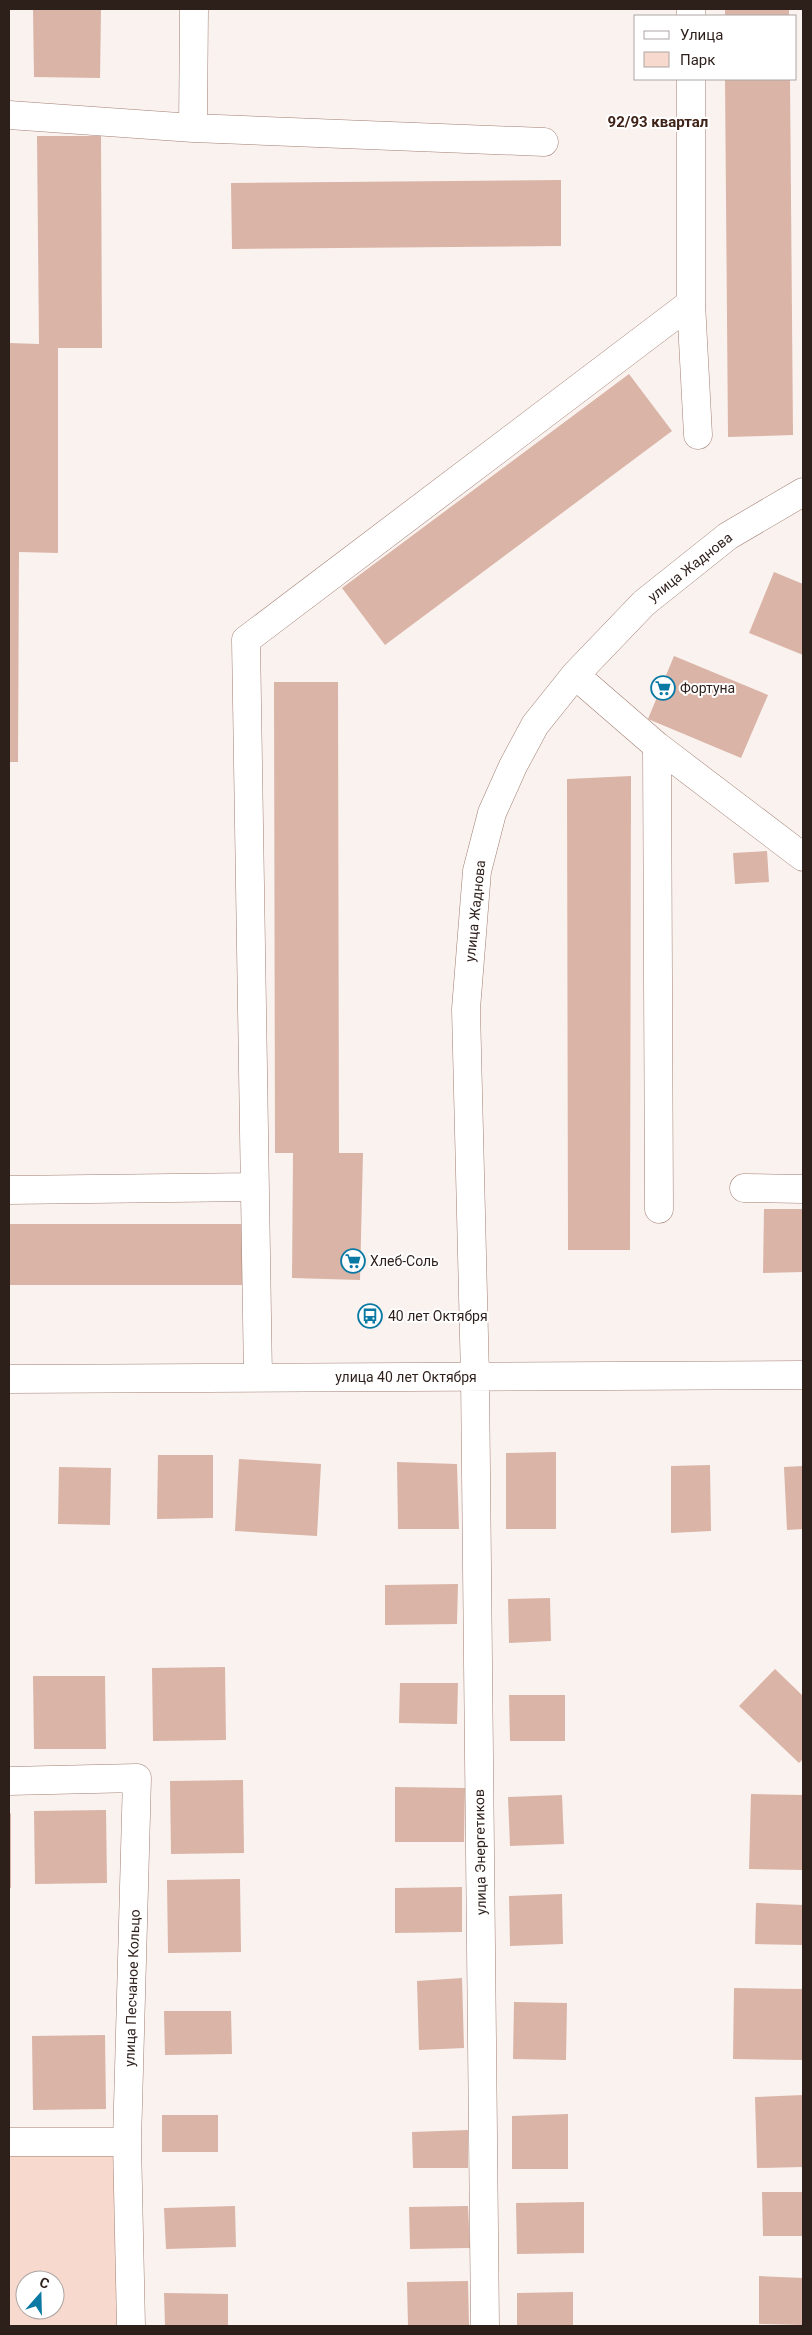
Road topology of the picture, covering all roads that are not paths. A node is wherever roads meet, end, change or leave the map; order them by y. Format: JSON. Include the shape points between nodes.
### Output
{"nodes":[{"id":1,"x":194,"y":9,"type":"edge"},
{"id":2,"x":691,"y":80,"type":"edge"},
{"id":3,"x":9,"y":116,"type":"edge"},
{"id":4,"x":193,"y":128,"type":"junction"},
{"id":5,"x":544,"y":142,"type":"dead end"},
{"id":6,"x":691,"y":303,"type":"junction"},
{"id":7,"x":698,"y":435,"type":"dead end"},
{"id":8,"x":803,"y":492,"type":"edge"},
{"id":9,"x":575,"y":675,"type":"junction"},
{"id":10,"x":657,"y":746,"type":"junction"},
{"id":11,"x":803,"y":857,"type":"edge"},
{"id":12,"x":254,"y":1186,"type":"junction"},
{"id":13,"x":744,"y":1188,"type":"dead end"},
{"id":14,"x":803,"y":1188,"type":"edge"},
{"id":15,"x":9,"y":1190,"type":"edge"},
{"id":16,"x":659,"y":1209,"type":"dead end"},
{"id":17,"x":803,"y":1375,"type":"edge"},
{"id":18,"x":258,"y":1377,"type":"junction"},
{"id":19,"x":475,"y":1378,"type":"junction"},
{"id":20,"x":9,"y":1379,"type":"edge"},
{"id":21,"x":9,"y":1782,"type":"edge"},
{"id":22,"x":9,"y":2142,"type":"edge"},
{"id":23,"x":127,"y":2142,"type":"junction"},
{"id":24,"x":131,"y":2326,"type":"edge"},
{"id":25,"x":485,"y":2326,"type":"edge"}],
"edges":[{"from":1,"to":4,"type":"street"},
{"from":2,"to":6,"type":"street"},
{"from":3,"to":4,"type":"street"},
{"from":4,"to":5,"type":"street"},
{"from":6,"to":7,"type":"street"},
{"from":6,"to":12,"type":"street","via":[[246,640]]},
{"from":8,"to":9,"type":"street","name":"улица Жаднова","via":[[728,536],[644,602]]},
{"from":9,"to":10,"type":"street"},
{"from":9,"to":19,"type":"street","name":"улица Жаднова","via":[[535,725],[513,766],[492,813],[477,871],[466,1010]]},
{"from":10,"to":11,"type":"street"},
{"from":10,"to":16,"type":"street"},
{"from":12,"to":15,"type":"street"},
{"from":12,"to":18,"type":"street"},
{"from":13,"to":14,"type":"street"},
{"from":17,"to":19,"type":"street","name":"улица 40 лет Октября"},
{"from":18,"to":19,"type":"street","name":"улица 40 лет Октября"},
{"from":18,"to":20,"type":"street","name":"улица 40 лет Октября"},
{"from":19,"to":25,"type":"street","name":"улица Энергетиков"},
{"from":21,"to":23,"type":"street","name":"улица Песчаное Кольцо","via":[[137,1778]]},
{"from":22,"to":23,"type":"street"},
{"from":23,"to":24,"type":"street","name":"улица Песчаное Кольцо"}]}
